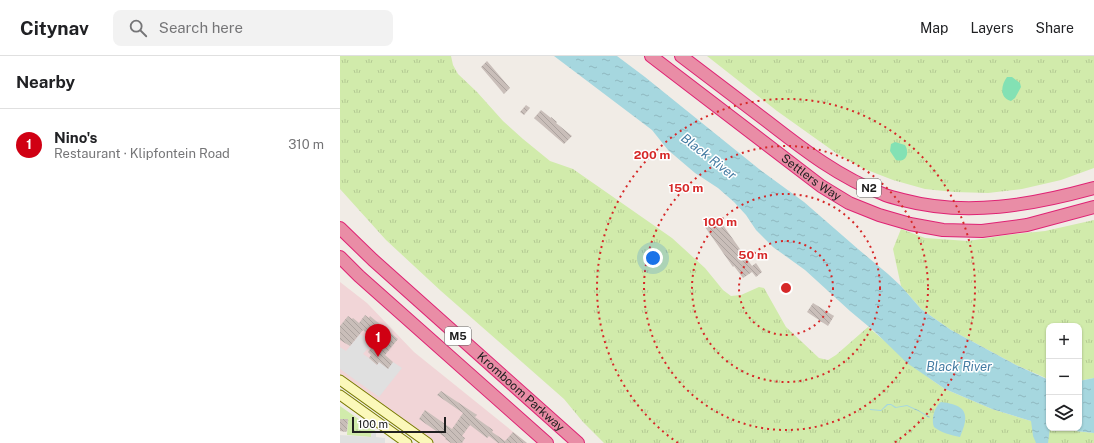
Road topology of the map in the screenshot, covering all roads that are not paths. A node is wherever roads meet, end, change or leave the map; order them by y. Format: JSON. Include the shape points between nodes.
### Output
{"nodes":[{"id":1,"x":651,"y":56,"type":"edge"},
{"id":2,"x":681,"y":56,"type":"edge"},
{"id":3,"x":1094,"y":188,"type":"edge"},
{"id":4,"x":1094,"y":207,"type":"edge"},
{"id":5,"x":340,"y":228,"type":"edge"},
{"id":6,"x":340,"y":257,"type":"edge"},
{"id":7,"x":340,"y":380,"type":"edge"},
{"id":8,"x":340,"y":395,"type":"edge"},
{"id":9,"x":407,"y":443,"type":"edge"},
{"id":10,"x":428,"y":443,"type":"edge"},
{"id":11,"x":547,"y":443,"type":"edge"},
{"id":12,"x":578,"y":443,"type":"edge"}],
"edges":[{"from":1,"to":4,"type":"highway","name":"Settlers Way","number":"N2","via":[[820,186],[849,203],[879,215],[943,230],[982,231],[1027,225]]},
{"from":2,"to":3,"type":"highway","name":"Settlers Way","number":"N2","via":[[826,165],[884,195],[946,208],[984,208],[1027,203]]},
{"from":5,"to":12,"type":"highway","name":"Kromboom Parkway","number":"M5"},
{"from":6,"to":11,"type":"highway","name":"Kromboom Parkway","number":"M5"},
{"from":7,"to":10,"type":"main road"},
{"from":8,"to":9,"type":"main road"}]}
